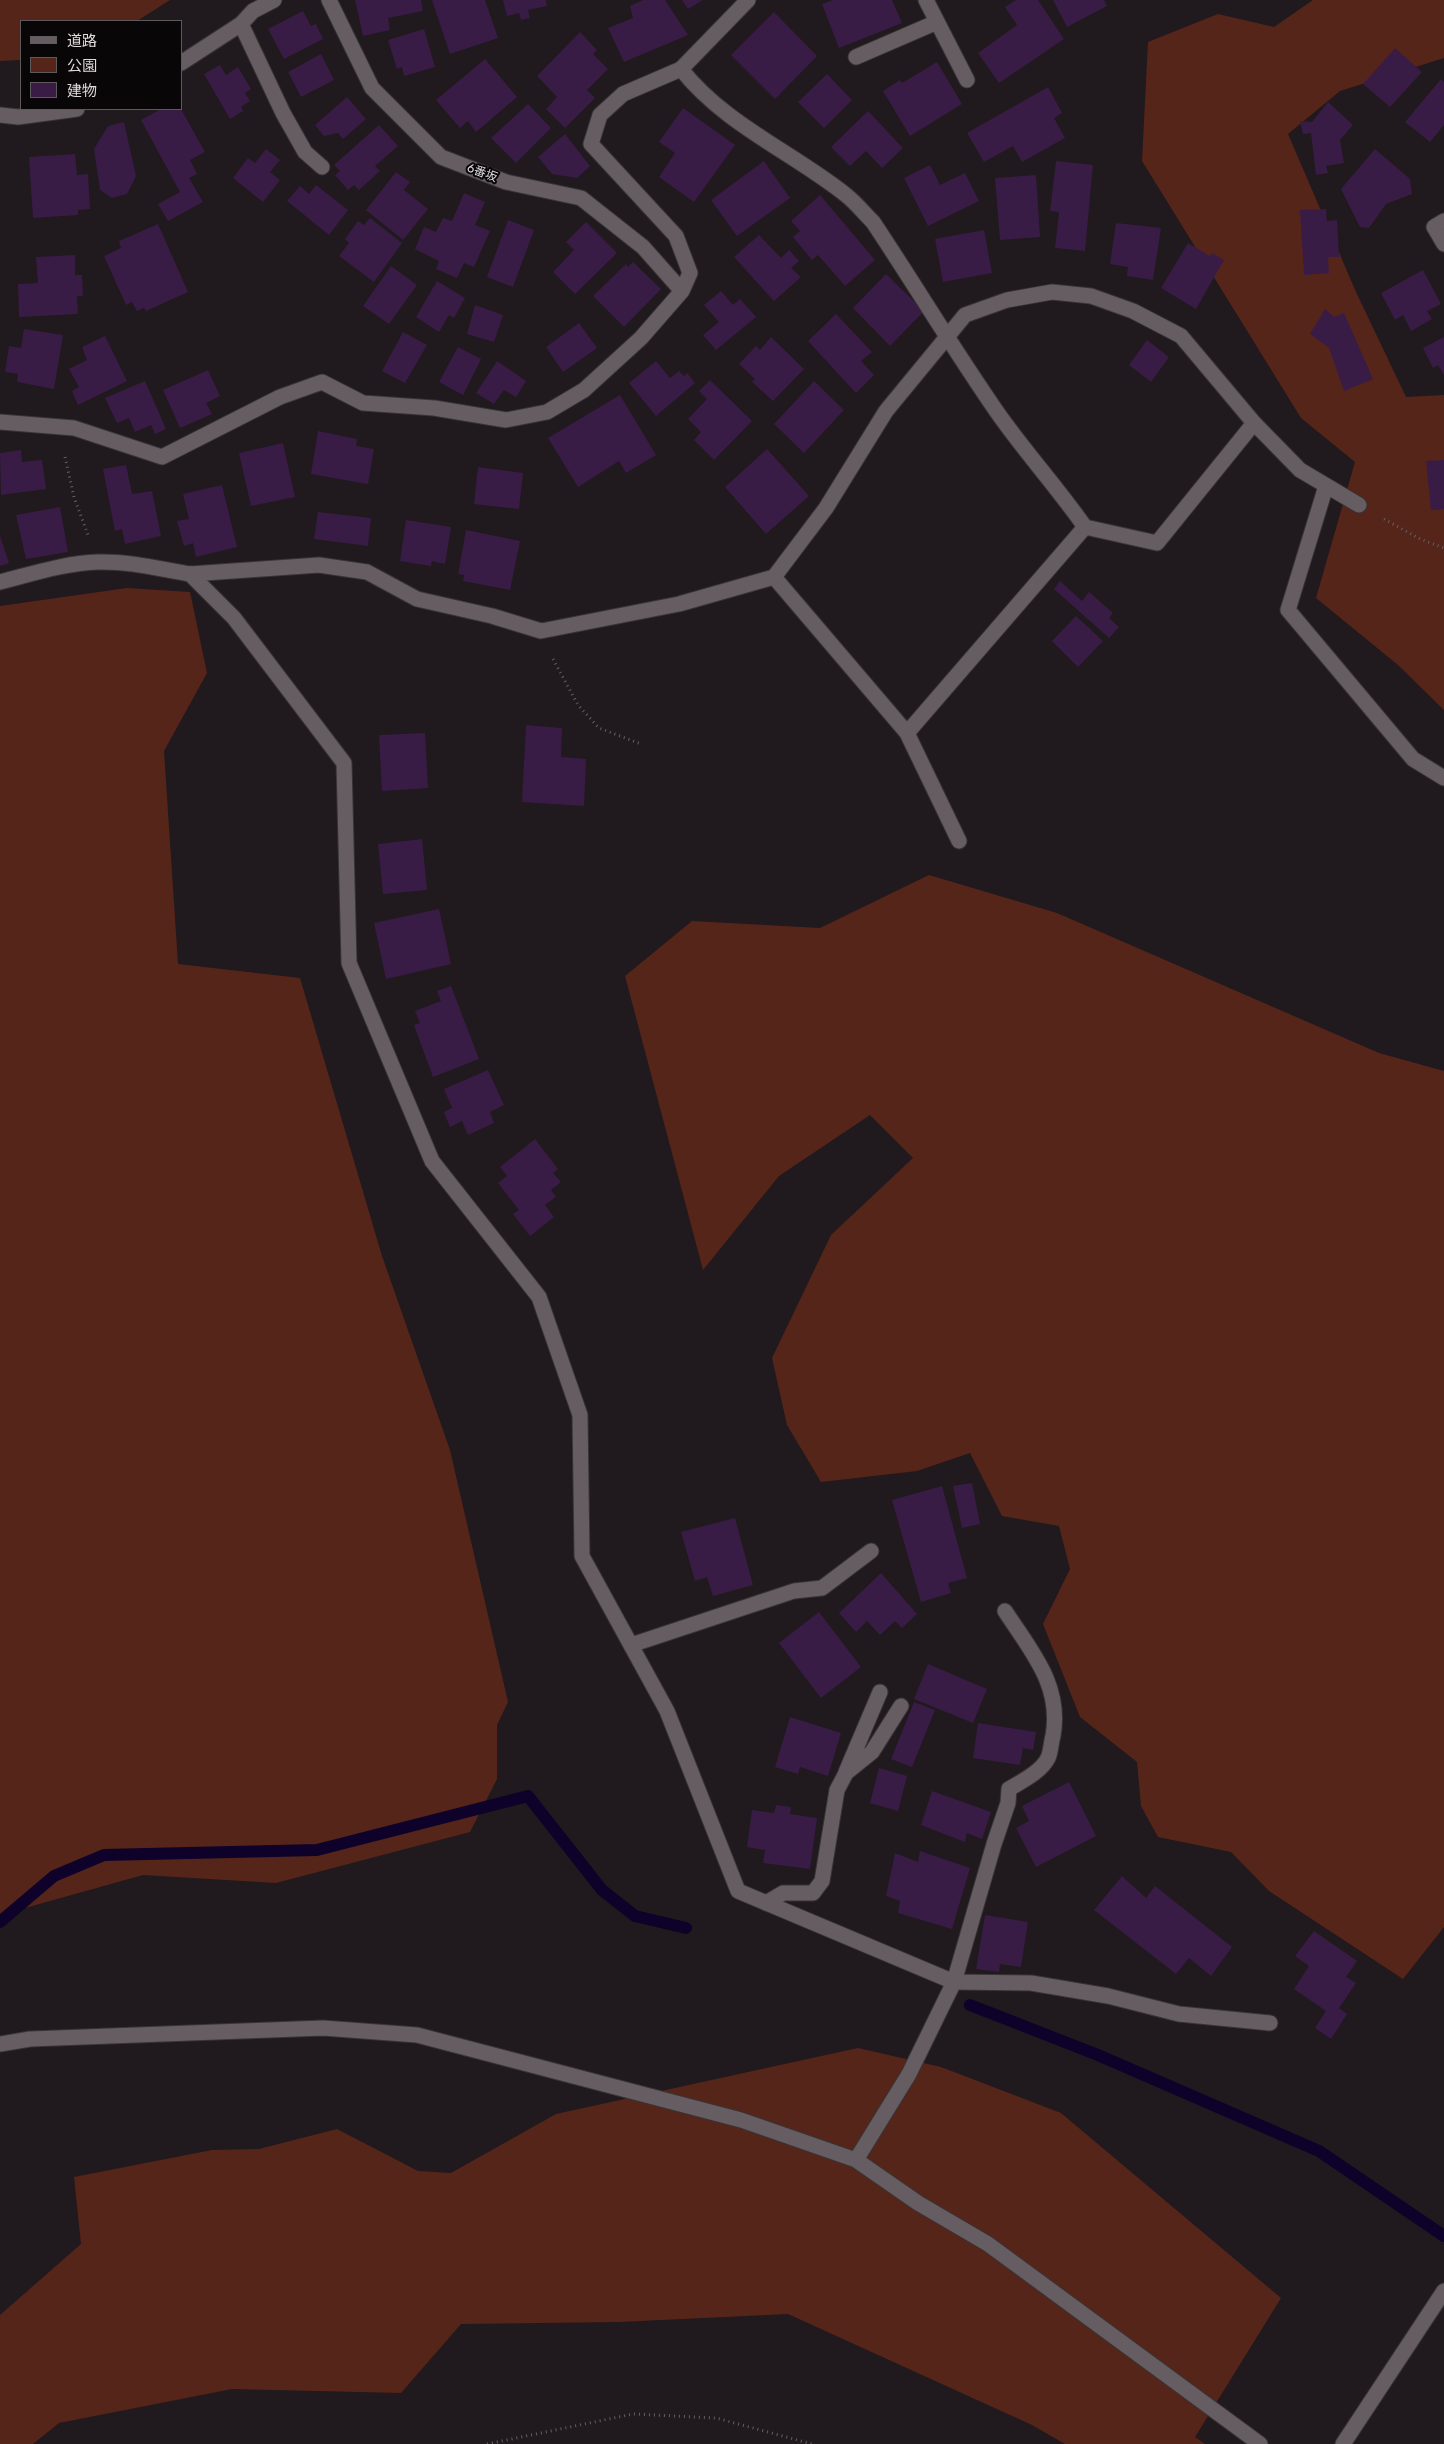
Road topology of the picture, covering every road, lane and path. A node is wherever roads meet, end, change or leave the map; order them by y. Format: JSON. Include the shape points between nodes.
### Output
{"nodes":[{"id":1,"x":274,"y":0,"type":"edge"},
{"id":2,"x":329,"y":0,"type":"edge"},
{"id":3,"x":748,"y":0,"type":"edge"},
{"id":4,"x":926,"y":0,"type":"edge"},
{"id":5,"x":937,"y":22,"type":"junction"},
{"id":6,"x":241,"y":24,"type":"junction"},
{"id":7,"x":856,"y":57,"type":"dead end"},
{"id":8,"x":182,"y":61,"type":"edge"},
{"id":9,"x":681,"y":69,"type":"junction"},
{"id":10,"x":967,"y":80,"type":"dead end"},
{"id":11,"x":70,"y":110,"type":"edge"},
{"id":12,"x":0,"y":115,"type":"edge"},
{"id":13,"x":322,"y":167,"type":"dead end"},
{"id":14,"x":1444,"y":221,"type":"edge"},
{"id":15,"x":1444,"y":244,"type":"edge"},
{"id":16,"x":682,"y":291,"type":"junction"},
{"id":17,"x":948,"y":335,"type":"junction"},
{"id":18,"x":0,"y":422,"type":"edge"},
{"id":19,"x":1254,"y":423,"type":"junction"},
{"id":20,"x":58,"y":427,"type":"junction"},
{"id":21,"x":1326,"y":486,"type":"junction"},
{"id":22,"x":1359,"y":505,"type":"joint"},
{"id":23,"x":1085,"y":526,"type":"junction"},
{"id":24,"x":1444,"y":548,"type":"edge"},
{"id":25,"x":99,"y":562,"type":"junction"},
{"id":26,"x":190,"y":574,"type":"junction"},
{"id":27,"x":774,"y":577,"type":"junction"},
{"id":28,"x":0,"y":582,"type":"edge"},
{"id":29,"x":541,"y":631,"type":"junction"},
{"id":30,"x":907,"y":733,"type":"junction"},
{"id":31,"x":641,"y":744,"type":"dead end"},
{"id":32,"x":1444,"y":778,"type":"edge"},
{"id":33,"x":959,"y":841,"type":"dead end"},
{"id":34,"x":871,"y":1551,"type":"dead end"},
{"id":35,"x":1005,"y":1611,"type":"dead end"},
{"id":36,"x":631,"y":1645,"type":"junction"},
{"id":37,"x":880,"y":1692,"type":"dead end"},
{"id":38,"x":900,"y":1706,"type":"dead end"},
{"id":39,"x":845,"y":1776,"type":"junction"},
{"id":40,"x":766,"y":1902,"type":"junction"},
{"id":41,"x":954,"y":1982,"type":"junction"},
{"id":42,"x":1270,"y":2023,"type":"dead end"},
{"id":43,"x":0,"y":2044,"type":"edge"},
{"id":44,"x":856,"y":2160,"type":"junction"},
{"id":45,"x":1444,"y":2291,"type":"edge"},
{"id":46,"x":487,"y":2444,"type":"edge"},
{"id":47,"x":812,"y":2444,"type":"edge"},
{"id":48,"x":1260,"y":2444,"type":"edge"},
{"id":49,"x":1343,"y":2444,"type":"edge"}],
"edges":[{"from":1,"to":6,"type":"street","via":[[253,11]]},
{"from":2,"to":16,"type":"street","name":"6番坂","via":[[372,88],[441,158],[506,182],[581,198],[642,247]]},
{"from":3,"to":9,"type":"street"},
{"from":4,"to":5,"type":"street"},
{"from":5,"to":7,"type":"street"},
{"from":5,"to":10,"type":"street"},
{"from":6,"to":8,"type":"street"},
{"from":6,"to":13,"type":"street","via":[[304,152]]},
{"from":9,"to":16,"type":"street","via":[[623,94],[600,115],[591,144],[676,236],[690,273]]},
{"from":9,"to":17,"type":"street","via":[[703,94],[847,196],[867,215]]},
{"from":11,"to":12,"type":"street","via":[[18,117]]},
{"from":14,"to":15,"type":"street","via":[[1434,227]]},
{"from":16,"to":20,"type":"street","via":[[641,338],[584,390],[547,412],[506,420],[434,408],[363,403],[322,382],[280,397],[162,457],[74,428]]},
{"from":17,"to":19,"type":"street","via":[[965,315],[1007,300],[1052,292],[1090,296],[1133,311],[1181,336]]},
{"from":17,"to":23,"type":"street","via":[[1031,460]]},
{"from":17,"to":27,"type":"street","via":[[886,411],[826,508]]},
{"from":18,"to":20,"type":"street"},
{"from":19,"to":21,"type":"street","via":[[1300,470]]},
{"from":19,"to":23,"type":"street","via":[[1157,543]]},
{"from":20,"to":25,"type":"path","via":[[74,497]]},
{"from":21,"to":22,"type":"street"},
{"from":21,"to":32,"type":"street","via":[[1288,610],[1413,759]]},
{"from":22,"to":24,"type":"path","via":[[1420,539]]},
{"from":23,"to":30,"type":"street"},
{"from":25,"to":26,"type":"street"},
{"from":25,"to":28,"type":"street","via":[[69,565]]},
{"from":26,"to":29,"type":"street","via":[[319,565],[367,572],[417,599]]},
{"from":26,"to":36,"type":"street","via":[[234,618],[344,763],[349,963],[432,1161],[539,1296],[580,1415],[582,1556]]},
{"from":27,"to":29,"type":"street","via":[[679,604]]},
{"from":27,"to":30,"type":"street"},
{"from":29,"to":31,"type":"path","via":[[578,705],[600,728]]},
{"from":30,"to":33,"type":"street"},
{"from":34,"to":36,"type":"street","via":[[822,1588],[794,1591]]},
{"from":35,"to":41,"type":"street","via":[[1040,1665],[1053,1694],[1054,1725],[1048,1758],[1038,1770],[1009,1789],[1008,1802]]},
{"from":36,"to":40,"type":"street","via":[[667,1711],[738,1891]]},
{"from":37,"to":39,"type":"street"},
{"from":38,"to":39,"type":"street","via":[[872,1752]]},
{"from":39,"to":40,"type":"street","via":[[837,1790],[822,1881],[813,1893],[783,1893]]},
{"from":40,"to":41,"type":"street"},
{"from":41,"to":42,"type":"street","via":[[1031,1983],[1108,1996],[1179,2014]]},
{"from":41,"to":44,"type":"street","via":[[909,2074]]},
{"from":43,"to":44,"type":"street","via":[[30,2038],[323,2028],[417,2035],[741,2120]]},
{"from":44,"to":48,"type":"street","via":[[918,2203],[988,2244]]},
{"from":45,"to":49,"type":"street"},
{"from":46,"to":47,"type":"path","via":[[633,2414],[716,2418]]}]}
